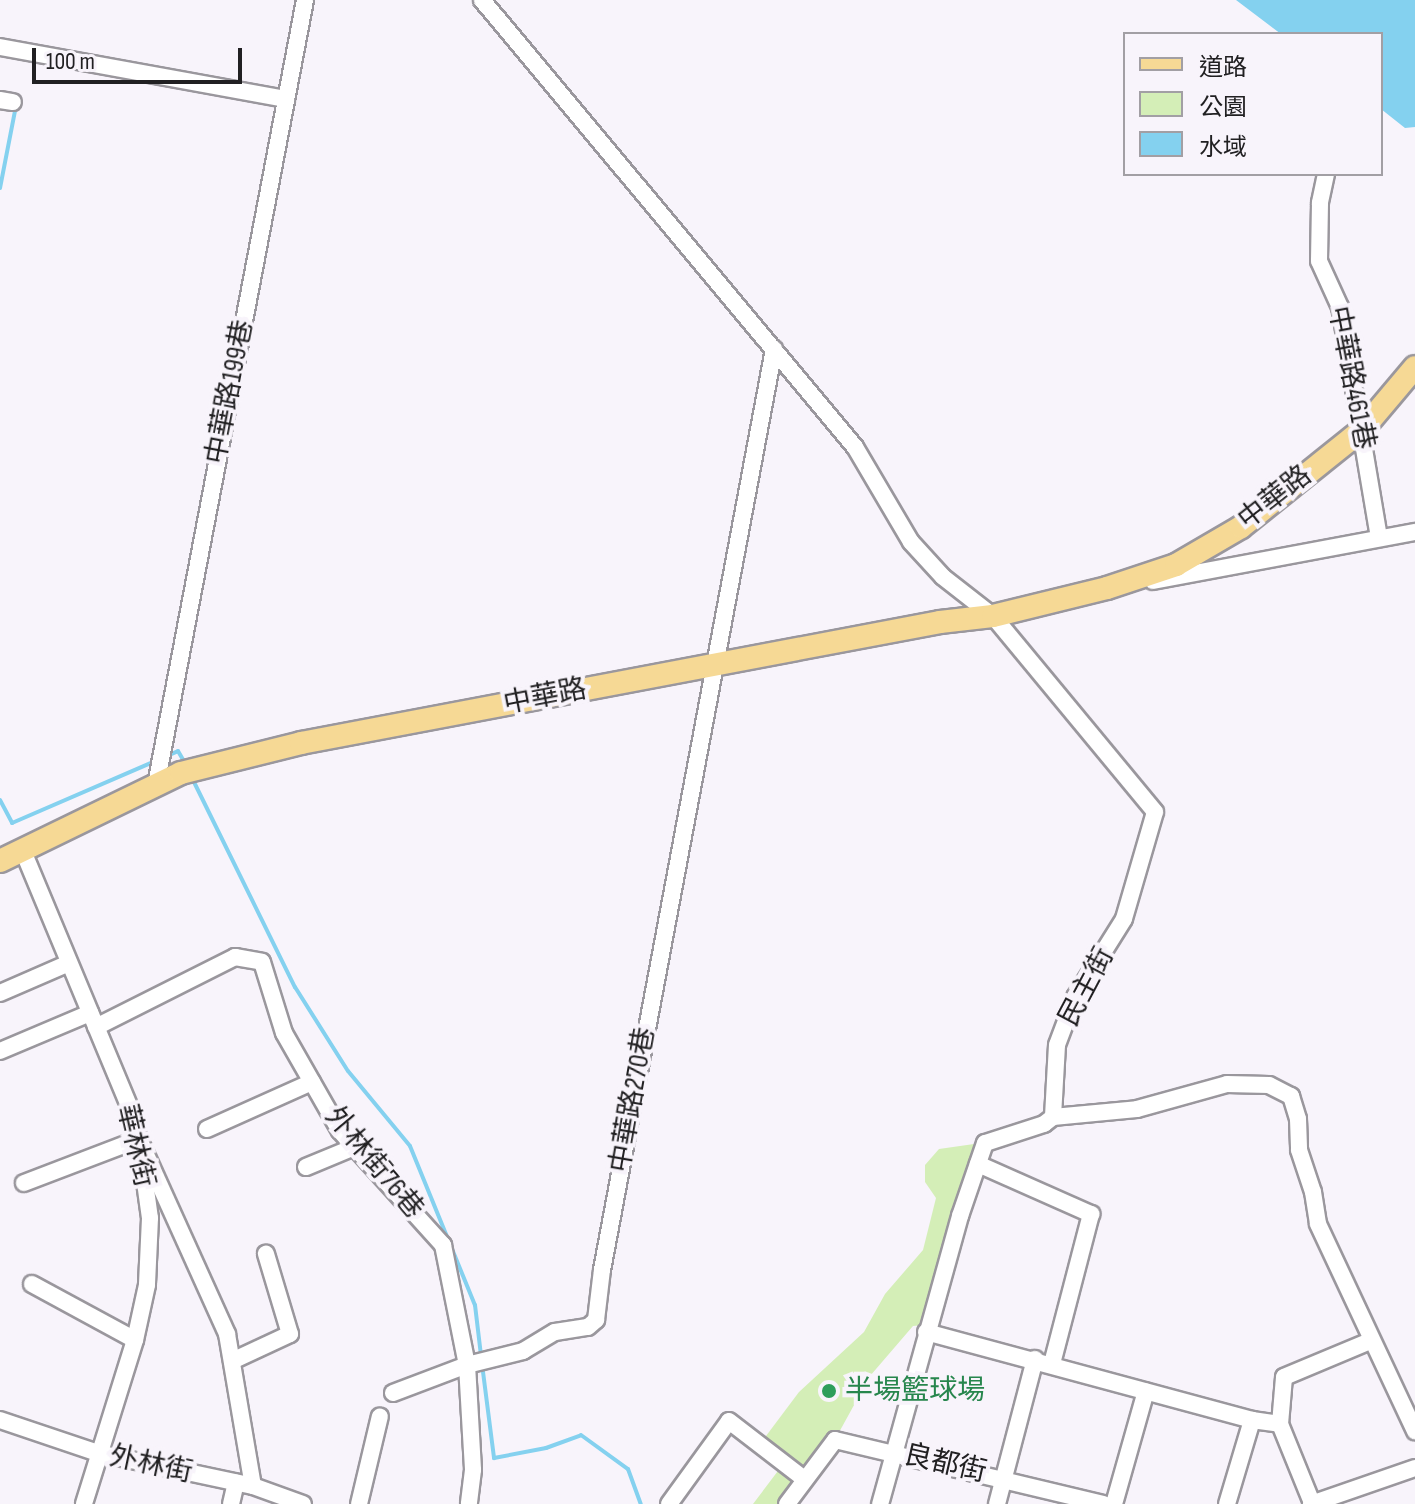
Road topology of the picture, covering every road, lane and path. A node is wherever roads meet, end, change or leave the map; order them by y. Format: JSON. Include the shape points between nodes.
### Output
{"nodes":[{"id":1,"x":305,"y":0,"type":"edge"},
{"id":2,"x":482,"y":0,"type":"edge"},
{"id":3,"x":0,"y":47,"type":"edge"},
{"id":4,"x":286,"y":99,"type":"junction"},
{"id":5,"x":1326,"y":176,"type":"edge"},
{"id":6,"x":774,"y":349,"type":"junction"},
{"id":7,"x":1415,"y":367,"type":"edge"},
{"id":8,"x":1362,"y":430,"type":"junction"},
{"id":9,"x":1415,"y":532,"type":"edge"},
{"id":10,"x":1379,"y":538,"type":"junction"},
{"id":11,"x":1107,"y":588,"type":"junction"},
{"id":12,"x":993,"y":616,"type":"junction"},
{"id":13,"x":714,"y":665,"type":"junction"},
{"id":14,"x":156,"y":785,"type":"junction"},
{"id":15,"x":23,"y":851,"type":"junction"},
{"id":16,"x":0,"y":860,"type":"edge"},
{"id":17,"x":69,"y":963,"type":"junction"},
{"id":18,"x":0,"y":993,"type":"edge"},
{"id":19,"x":93,"y":1020,"type":"junction"},
{"id":20,"x":0,"y":1051,"type":"edge"},
{"id":21,"x":312,"y":1082,"type":"junction"},
{"id":22,"x":1053,"y":1117,"type":"junction"},
{"id":23,"x":207,"y":1129,"type":"dead end"},
{"id":24,"x":139,"y":1139,"type":"junction"},
{"id":25,"x":354,"y":1147,"type":"junction"},
{"id":26,"x":978,"y":1164,"type":"junction"},
{"id":27,"x":306,"y":1167,"type":"dead end"},
{"id":28,"x":24,"y":1183,"type":"dead end"},
{"id":29,"x":266,"y":1254,"type":"dead end"},
{"id":30,"x":32,"y":1284,"type":"dead end"},
{"id":31,"x":926,"y":1332,"type":"junction"},
{"id":32,"x":135,"y":1340,"type":"junction"},
{"id":33,"x":1370,"y":1341,"type":"junction"},
{"id":34,"x":1035,"y":1359,"type":"junction"},
{"id":35,"x":232,"y":1361,"type":"junction"},
{"id":36,"x":1052,"y":1364,"type":"junction"},
{"id":37,"x":467,"y":1365,"type":"junction"},
{"id":38,"x":1146,"y":1391,"type":"junction"},
{"id":39,"x":393,"y":1393,"type":"dead end"},
{"id":40,"x":380,"y":1416,"type":"dead end"},
{"id":41,"x":0,"y":1420,"type":"edge"},
{"id":42,"x":1252,"y":1420,"type":"junction"},
{"id":43,"x":1280,"y":1424,"type":"junction"},
{"id":44,"x":1415,"y":1431,"type":"edge"},
{"id":45,"x":893,"y":1452,"type":"junction"},
{"id":46,"x":98,"y":1453,"type":"junction"},
{"id":47,"x":1415,"y":1468,"type":"edge"},
{"id":48,"x":803,"y":1478,"type":"junction"},
{"id":49,"x":1004,"y":1478,"type":"junction"},
{"id":50,"x":245,"y":1485,"type":"junction"},
{"id":51,"x":84,"y":1504,"type":"edge"},
{"id":52,"x":231,"y":1504,"type":"edge"},
{"id":53,"x":300,"y":1504,"type":"edge"},
{"id":54,"x":359,"y":1504,"type":"edge"},
{"id":55,"x":469,"y":1504,"type":"edge"},
{"id":56,"x":669,"y":1504,"type":"edge"},
{"id":57,"x":787,"y":1504,"type":"edge"},
{"id":58,"x":880,"y":1504,"type":"edge"},
{"id":59,"x":997,"y":1504,"type":"edge"},
{"id":60,"x":1103,"y":1504,"type":"edge"},
{"id":61,"x":1114,"y":1504,"type":"edge"},
{"id":62,"x":1227,"y":1504,"type":"edge"},
{"id":63,"x":1312,"y":1504,"type":"edge"}],
"edges":[{"from":1,"to":4,"type":"street","name":"中華路199巷"},
{"from":2,"to":6,"type":"street"},
{"from":3,"to":4,"type":"street"},
{"from":4,"to":14,"type":"street","name":"中華路199巷"},
{"from":5,"to":8,"type":"street","name":"中華路461巷","via":[[1319,261],[1340,307]]},
{"from":6,"to":12,"type":"street","via":[[855,447],[911,542],[943,577]]},
{"from":6,"to":13,"type":"street"},
{"from":7,"to":8,"type":"main road","name":"中華路"},
{"from":8,"to":10,"type":"street","name":"中華路461巷"},
{"from":8,"to":11,"type":"main road","name":"中華路","via":[[1241,527],[1176,565]]},
{"from":9,"to":10,"type":"street","name":"中華路"},
{"from":10,"to":11,"type":"street","name":"中華路"},
{"from":11,"to":12,"type":"main road","name":"中華路"},
{"from":12,"to":13,"type":"main road","name":"中華路"},
{"from":12,"to":22,"type":"street","name":"民主街","via":[[1155,812],[1124,919],[1075,997],[1057,1045]]},
{"from":13,"to":14,"type":"main road","name":"中華路","via":[[301,743],[181,773]]},
{"from":13,"to":37,"type":"street","name":"中華路270巷","via":[[596,1320],[588,1327],[555,1332],[523,1351]]},
{"from":14,"to":15,"type":"main road","name":"中華路"},
{"from":15,"to":16,"type":"main road","name":"中華路"},
{"from":15,"to":17,"type":"street","name":"華林街"},
{"from":17,"to":18,"type":"street"},
{"from":17,"to":19,"type":"street","name":"華林街"},
{"from":19,"to":20,"type":"street"},
{"from":19,"to":21,"type":"street","name":"外林街76巷","via":[[235,957],[262,962],[284,1033]]},
{"from":19,"to":24,"type":"street","name":"華林街"},
{"from":21,"to":23,"type":"street"},
{"from":21,"to":25,"type":"street","name":"外林街76巷"},
{"from":22,"to":26,"type":"street","via":[[985,1143]]},
{"from":22,"to":33,"type":"street","via":[[1137,1109],[1227,1084],[1269,1085],[1291,1096],[1318,1224]]},
{"from":24,"to":28,"type":"street"},
{"from":24,"to":32,"type":"street","name":"華林街","via":[[150,1218],[147,1285]]},
{"from":24,"to":35,"type":"street","via":[[227,1334]]},
{"from":25,"to":27,"type":"street"},
{"from":25,"to":37,"type":"street","name":"外林街76巷","via":[[443,1245]]},
{"from":26,"to":31,"type":"street"},
{"from":26,"to":36,"type":"street","via":[[1091,1214]]},
{"from":29,"to":35,"type":"street","via":[[290,1334]]},
{"from":30,"to":32,"type":"street"},
{"from":31,"to":34,"type":"street"},
{"from":31,"to":45,"type":"street"},
{"from":32,"to":46,"type":"street","name":"華林街"},
{"from":33,"to":43,"type":"street","via":[[1284,1377]]},
{"from":33,"to":44,"type":"street"},
{"from":34,"to":36,"type":"street"},
{"from":34,"to":49,"type":"street"},
{"from":35,"to":50,"type":"street"},
{"from":36,"to":38,"type":"street"},
{"from":37,"to":39,"type":"street","name":"中華路270巷"},
{"from":37,"to":55,"type":"street","name":"外林街76巷","via":[[473,1470]]},
{"from":38,"to":42,"type":"street"},
{"from":38,"to":61,"type":"street"},
{"from":40,"to":54,"type":"street"},
{"from":41,"to":46,"type":"street","name":"外林街"},
{"from":42,"to":43,"type":"street"},
{"from":42,"to":62,"type":"street"},
{"from":43,"to":63,"type":"street"},
{"from":45,"to":48,"type":"street","name":"良都街","via":[[835,1440]]},
{"from":45,"to":49,"type":"street","name":"良都街"},
{"from":45,"to":58,"type":"street"},
{"from":46,"to":50,"type":"street","name":"外林街"},
{"from":46,"to":51,"type":"street","name":"華林街"},
{"from":47,"to":63,"type":"street"},
{"from":48,"to":56,"type":"street","via":[[729,1421]]},
{"from":48,"to":57,"type":"street","name":"良都街"},
{"from":49,"to":59,"type":"street"},
{"from":49,"to":60,"type":"street","name":"良都街"},
{"from":50,"to":52,"type":"street"},
{"from":50,"to":53,"type":"street","name":"外林街"}]}
